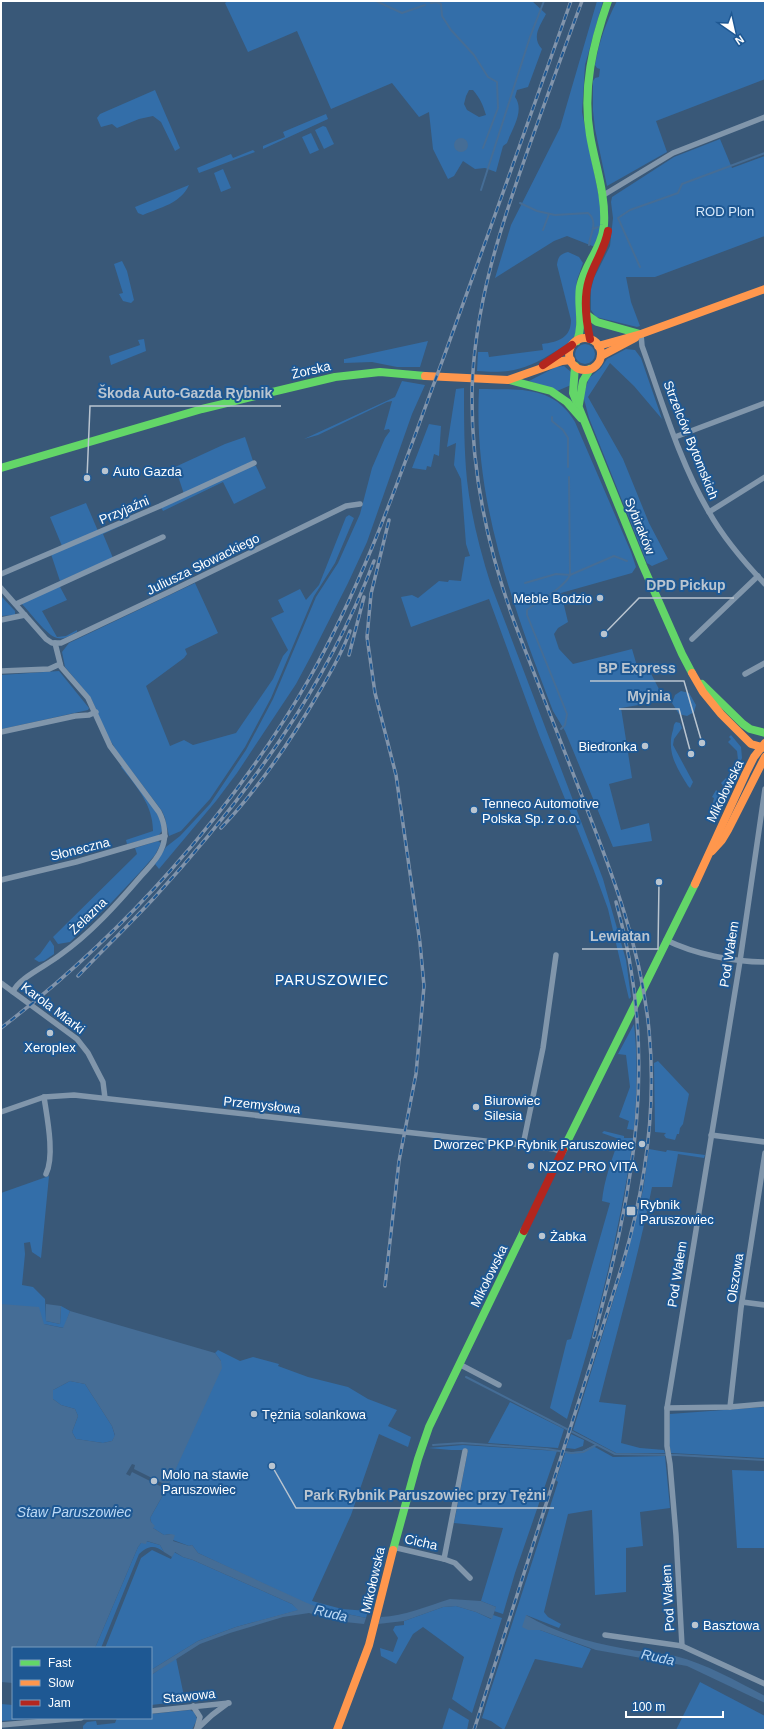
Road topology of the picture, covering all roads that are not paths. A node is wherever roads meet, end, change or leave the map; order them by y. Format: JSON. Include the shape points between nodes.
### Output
{"nodes":[{"id":1,"x":608,"y":1,"type":"edge"},
{"id":2,"x":765,"y":117,"type":"edge"},
{"id":3,"x":603,"y":198,"type":"junction"},
{"id":4,"x":765,"y":289,"type":"edge"},
{"id":5,"x":587,"y":315,"type":"junction"},
{"id":6,"x":641,"y":334,"type":"junction"},
{"id":7,"x":590,"y":339,"type":"junction"},
{"id":8,"x":574,"y":343,"type":"junction"},
{"id":9,"x":598,"y":346,"type":"junction"},
{"id":10,"x":601,"y":356,"type":"junction"},
{"id":11,"x":573,"y":363,"type":"junction"},
{"id":12,"x":538,"y":369,"type":"junction"},
{"id":13,"x":590,"y":369,"type":"junction"},
{"id":14,"x":508,"y":380,"type":"junction"},
{"id":15,"x":765,"y":403,"type":"edge"},
{"id":16,"x":579,"y":406,"type":"junction"},
{"id":17,"x":584,"y":422,"type":"junction"},
{"id":18,"x":675,"y":437,"type":"junction"},
{"id":19,"x":254,"y":463,"type":"dead end"},
{"id":20,"x":1,"y":468,"type":"edge"},
{"id":21,"x":765,"y":477,"type":"edge"},
{"id":22,"x":360,"y":504,"type":"dead end"},
{"id":23,"x":709,"y":512,"type":"junction"},
{"id":24,"x":163,"y":537,"type":"dead end"},
{"id":25,"x":1,"y":574,"type":"edge"},
{"id":26,"x":758,"y":576,"type":"junction"},
{"id":27,"x":765,"y":583,"type":"edge"},
{"id":28,"x":1,"y":588,"type":"edge"},
{"id":29,"x":16,"y":604,"type":"junction"},
{"id":30,"x":25,"y":615,"type":"junction"},
{"id":31,"x":1,"y":620,"type":"edge"},
{"id":32,"x":692,"y":639,"type":"dead end"},
{"id":33,"x":55,"y":643,"type":"junction"},
{"id":34,"x":765,"y":663,"type":"edge"},
{"id":35,"x":60,"y":664,"type":"junction"},
{"id":36,"x":1,"y":671,"type":"edge"},
{"id":37,"x":745,"y":674,"type":"dead end"},
{"id":38,"x":694,"y":676,"type":"junction"},
{"id":39,"x":96,"y":712,"type":"junction"},
{"id":40,"x":1,"y":732,"type":"edge"},
{"id":41,"x":765,"y":733,"type":"edge"},
{"id":42,"x":764,"y":746,"type":"edge"},
{"id":43,"x":765,"y":758,"type":"edge"},
{"id":44,"x":765,"y":789,"type":"edge"},
{"id":45,"x":164,"y":839,"type":"junction"},
{"id":46,"x":711,"y":851,"type":"junction"},
{"id":47,"x":1,"y":880,"type":"edge"},
{"id":48,"x":666,"y":940,"type":"junction"},
{"id":49,"x":556,"y":955,"type":"dead end"},
{"id":50,"x":740,"y":961,"type":"junction"},
{"id":51,"x":765,"y":962,"type":"edge"},
{"id":52,"x":1,"y":983,"type":"edge"},
{"id":53,"x":13,"y":992,"type":"junction"},
{"id":54,"x":44,"y":1097,"type":"junction"},
{"id":55,"x":105,"y":1098,"type":"junction"},
{"id":56,"x":1,"y":1112,"type":"edge"},
{"id":57,"x":711,"y":1136,"type":"junction"},
{"id":58,"x":765,"y":1142,"type":"edge"},
{"id":59,"x":523,"y":1145,"type":"junction"},
{"id":60,"x":563,"y":1153,"type":"junction"},
{"id":61,"x":765,"y":1153,"type":"edge"},
{"id":62,"x":46,"y":1174,"type":"dead end"},
{"id":63,"x":742,"y":1302,"type":"junction"},
{"id":64,"x":765,"y":1305,"type":"edge"},
{"id":65,"x":459,"y":1364,"type":"junction"},
{"id":66,"x":499,"y":1385,"type":"dead end"},
{"id":67,"x":765,"y":1404,"type":"edge"},
{"id":68,"x":730,"y":1406,"type":"junction"},
{"id":69,"x":667,"y":1408,"type":"junction"},
{"id":70,"x":466,"y":1452,"type":"dead end"},
{"id":71,"x":392,"y":1546,"type":"junction"},
{"id":72,"x":444,"y":1559,"type":"junction"},
{"id":73,"x":470,"y":1578,"type":"dead end"},
{"id":74,"x":605,"y":1635,"type":"dead end"},
{"id":75,"x":682,"y":1646,"type":"junction"},
{"id":76,"x":765,"y":1684,"type":"edge"},
{"id":77,"x":208,"y":1705,"type":"junction"},
{"id":78,"x":193,"y":1706,"type":"junction"},
{"id":79,"x":152,"y":1711,"type":"edge"},
{"id":80,"x":71,"y":1719,"type":"edge"},
{"id":81,"x":202,"y":1720,"type":"junction"},
{"id":82,"x":1,"y":1726,"type":"edge"},
{"id":83,"x":196,"y":1730,"type":"edge"},
{"id":84,"x":337,"y":1730,"type":"edge"}],
"edges":[{"from":1,"to":3,"type":"main road","via":[[592,53],[587,90],[590,130]]},
{"from":2,"to":3,"type":"street","via":[[673,153]]},
{"from":3,"to":5,"type":"main road","via":[[608,211],[608,234],[604,252],[588,284]]},
{"from":3,"to":8,"type":"main road","via":[[602,237],[580,284],[580,332]]},
{"from":4,"to":6,"type":"main road"},
{"from":5,"to":6,"type":"main road","via":[[597,322]]},
{"from":5,"to":7,"type":"main road"},
{"from":6,"to":9,"type":"main road"},
{"from":6,"to":10,"type":"main road"},
{"from":6,"to":18,"type":"street","name":"Strzelców Bytomskich","via":[[642,346]]},
{"from":7,"to":8,"type":"main road","via":[[584,338]]},
{"from":7,"to":9,"type":"main road"},
{"from":8,"to":11,"type":"main road","via":[[569,353]]},
{"from":8,"to":12,"type":"main road","name":"Żorska"},
{"from":9,"to":10,"type":"main road"},
{"from":10,"to":13,"type":"main road"},
{"from":11,"to":12,"type":"main road","name":"Żorska","via":[[564,360]]},
{"from":11,"to":13,"type":"main road","via":[[582,370]]},
{"from":11,"to":16,"type":"main road","name":"Sybiraków","via":[[573,393]]},
{"from":12,"to":14,"type":"main road","name":"Żorska"},
{"from":13,"to":16,"type":"main road","name":"Sybiraków","via":[[580,389]]},
{"from":14,"to":17,"type":"main road","via":[[554,393],[567,402]]},
{"from":14,"to":20,"type":"main road","name":"Żorska","via":[[380,372],[348,374],[197,410]]},
{"from":15,"to":18,"type":"street"},
{"from":16,"to":17,"type":"main road","name":"Sybiraków"},
{"from":17,"to":38,"type":"main road","name":"Sybiraków","via":[[672,633]]},
{"from":18,"to":23,"type":"street","name":"Strzelców Bytomskich"},
{"from":19,"to":25,"type":"street","name":"Przyjaźni"},
{"from":21,"to":23,"type":"street"},
{"from":22,"to":33,"type":"street","name":"Juliusza Słowackiego","via":[[346,506],[67,641]]},
{"from":23,"to":26,"type":"street","name":"Strzelców Bytomskich","via":[[730,544]]},
{"from":24,"to":29,"type":"street"},
{"from":26,"to":27,"type":"street","name":"Strzelców Bytomskich"},
{"from":26,"to":32,"type":"street"},
{"from":28,"to":29,"type":"street"},
{"from":29,"to":30,"type":"street"},
{"from":30,"to":31,"type":"street"},
{"from":30,"to":33,"type":"street","via":[[46,639]]},
{"from":33,"to":35,"type":"street"},
{"from":34,"to":37,"type":"street"},
{"from":35,"to":36,"type":"street","via":[[48,669]]},
{"from":35,"to":39,"type":"street"},
{"from":38,"to":41,"type":"main road","name":"Sybiraków","via":[[743,724]]},
{"from":38,"to":42,"type":"main road","name":"Sybiraków","via":[[721,714],[748,741]]},
{"from":39,"to":40,"type":"street"},
{"from":39,"to":45,"type":"street","via":[[110,746],[163,819]]},
{"from":42,"to":46,"type":"main road","name":"Mikołowska","via":[[751,763],[715,837]]},
{"from":43,"to":46,"type":"main road","name":"Mikołowska","via":[[722,840]]},
{"from":44,"to":50,"type":"street","name":"Pod Wałem"},
{"from":45,"to":47,"type":"street","name":"Słoneczna"},
{"from":45,"to":53,"type":"street","name":"Żelazna","via":[[157,858],[128,891],[65,952],[19,983]]},
{"from":46,"to":48,"type":"main road","name":"Mikołowska"},
{"from":48,"to":50,"type":"street"},
{"from":48,"to":60,"type":"main road","name":"Mikołowska"},
{"from":49,"to":59,"type":"street","via":[[544,1048]]},
{"from":50,"to":51,"type":"street"},
{"from":50,"to":57,"type":"street","name":"Pod Wałem"},
{"from":52,"to":53,"type":"street","name":"Karola Miarki"},
{"from":53,"to":55,"type":"street","name":"Karola Miarki","via":[[77,1038],[101,1077]]},
{"from":54,"to":55,"type":"street","name":"Przemysłowa","via":[[69,1094]]},
{"from":54,"to":56,"type":"street","name":"Przemysłowa"},
{"from":54,"to":62,"type":"street","via":[[49,1128],[49,1167]]},
{"from":55,"to":59,"type":"street","name":"Przemysłowa"},
{"from":57,"to":58,"type":"street"},
{"from":57,"to":69,"type":"street","name":"Pod Wałem"},
{"from":59,"to":60,"type":"street","name":"Przemysłowa","via":[[552,1148]]},
{"from":60,"to":65,"type":"main road","name":"Mikołowska"},
{"from":61,"to":63,"type":"street","name":"Olszowa"},
{"from":63,"to":64,"type":"street"},
{"from":63,"to":68,"type":"street","name":"Olszowa"},
{"from":65,"to":66,"type":"street"},
{"from":65,"to":71,"type":"main road","name":"Mikołowska","via":[[423,1442]]},
{"from":67,"to":68,"type":"street"},
{"from":68,"to":69,"type":"street"},
{"from":69,"to":75,"type":"street","name":"Pod Wałem"},
{"from":70,"to":72,"type":"street","name":"Cicha"},
{"from":71,"to":72,"type":"street","name":"Cicha"},
{"from":71,"to":84,"type":"main road","name":"Mikołowska","via":[[373,1630]]},
{"from":72,"to":73,"type":"street","name":"Cicha","via":[[455,1563]]},
{"from":74,"to":75,"type":"street"},
{"from":75,"to":76,"type":"street"},
{"from":77,"to":78,"type":"street","name":"Stawowa"},
{"from":77,"to":81,"type":"street"},
{"from":77,"to":81,"type":"street","name":"Stawowa","via":[[229,1702]]},
{"from":78,"to":79,"type":"street","name":"Stawowa"},
{"from":78,"to":81,"type":"street"},
{"from":80,"to":82,"type":"street"},
{"from":81,"to":83,"type":"street"}]}
